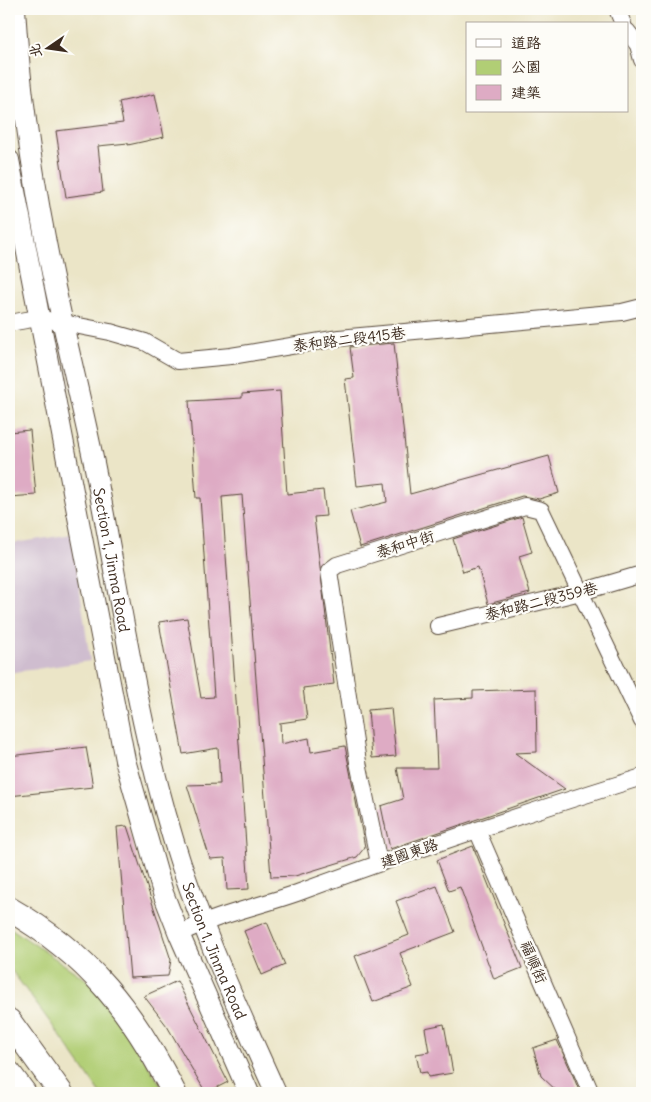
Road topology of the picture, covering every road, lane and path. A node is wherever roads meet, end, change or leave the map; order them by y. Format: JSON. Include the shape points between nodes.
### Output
{"nodes":[{"id":1,"x":16,"y":9,"type":"edge"},
{"id":2,"x":617,"y":9,"type":"edge"},
{"id":3,"x":622,"y":22,"type":"edge"},
{"id":4,"x":628,"y":32,"type":"edge"},
{"id":5,"x":642,"y":60,"type":"edge"},
{"id":6,"x":9,"y":160,"type":"edge"},
{"id":7,"x":642,"y":307,"type":"edge"},
{"id":8,"x":38,"y":318,"type":"junction"},
{"id":9,"x":9,"y":322,"type":"edge"},
{"id":10,"x":62,"y":324,"type":"junction"},
{"id":11,"x":642,"y":574,"type":"edge"},
{"id":12,"x":581,"y":592,"type":"junction"},
{"id":13,"x":438,"y":626,"type":"dead end"},
{"id":14,"x":642,"y":721,"type":"edge"},
{"id":15,"x":642,"y":777,"type":"edge"},
{"id":16,"x":477,"y":830,"type":"junction"},
{"id":17,"x":379,"y":863,"type":"junction"},
{"id":18,"x":9,"y":909,"type":"edge"},
{"id":19,"x":202,"y":922,"type":"junction"},
{"id":20,"x":179,"y":934,"type":"junction"},
{"id":21,"x":9,"y":1021,"type":"edge"},
{"id":22,"x":9,"y":1073,"type":"edge"},
{"id":23,"x":24,"y":1093,"type":"edge"},
{"id":24,"x":62,"y":1093,"type":"edge"},
{"id":25,"x":174,"y":1093,"type":"edge"},
{"id":26,"x":249,"y":1093,"type":"edge"},
{"id":27,"x":276,"y":1093,"type":"edge"},
{"id":28,"x":591,"y":1093,"type":"edge"}],
"edges":[{"from":1,"to":10,"type":"main road","name":"Section 1, Jinma Road","via":[[19,69],[29,142]]},
{"from":2,"to":3,"type":"street"},
{"from":4,"to":5,"type":"street","via":[[638,45]]},
{"from":6,"to":8,"type":"main road","name":"Section 1, Jinma Road"},
{"from":7,"to":10,"type":"street","name":"泰和路二段415巷","via":[[622,312],[339,338],[178,362],[145,342]]},
{"from":8,"to":9,"type":"street"},
{"from":8,"to":10,"type":"street","name":"泰和路二段415巷"},
{"from":8,"to":20,"type":"main road","name":"Section 1, Jinma Road","via":[[125,760],[163,893]]},
{"from":10,"to":19,"type":"main road","name":"Section 1, Jinma Road","via":[[94,462],[143,719],[176,845]]},
{"from":11,"to":12,"type":"street","name":"泰和路二段359巷"},
{"from":12,"to":13,"type":"street","name":"泰和路二段359巷"},
{"from":12,"to":14,"type":"street","name":"泰和中街"},
{"from":12,"to":17,"type":"street","name":"泰和中街","via":[[541,510],[525,506],[337,565],[330,571],[358,762]]},
{"from":15,"to":16,"type":"street","name":"建國東路"},
{"from":16,"to":17,"type":"street","name":"建國東路"},
{"from":16,"to":28,"type":"street","name":"福順街"},
{"from":17,"to":19,"type":"street","name":"建國東路","via":[[266,904]]},
{"from":18,"to":25,"type":"highway","via":[[56,940],[104,985],[132,1019]]},
{"from":19,"to":20,"type":"street","name":"建國東路"},
{"from":19,"to":27,"type":"main road","name":"Section 1, Jinma Road"},
{"from":20,"to":26,"type":"main road","name":"Section 1, Jinma Road"},
{"from":21,"to":24,"type":"highway"},
{"from":22,"to":23,"type":"highway"}]}
